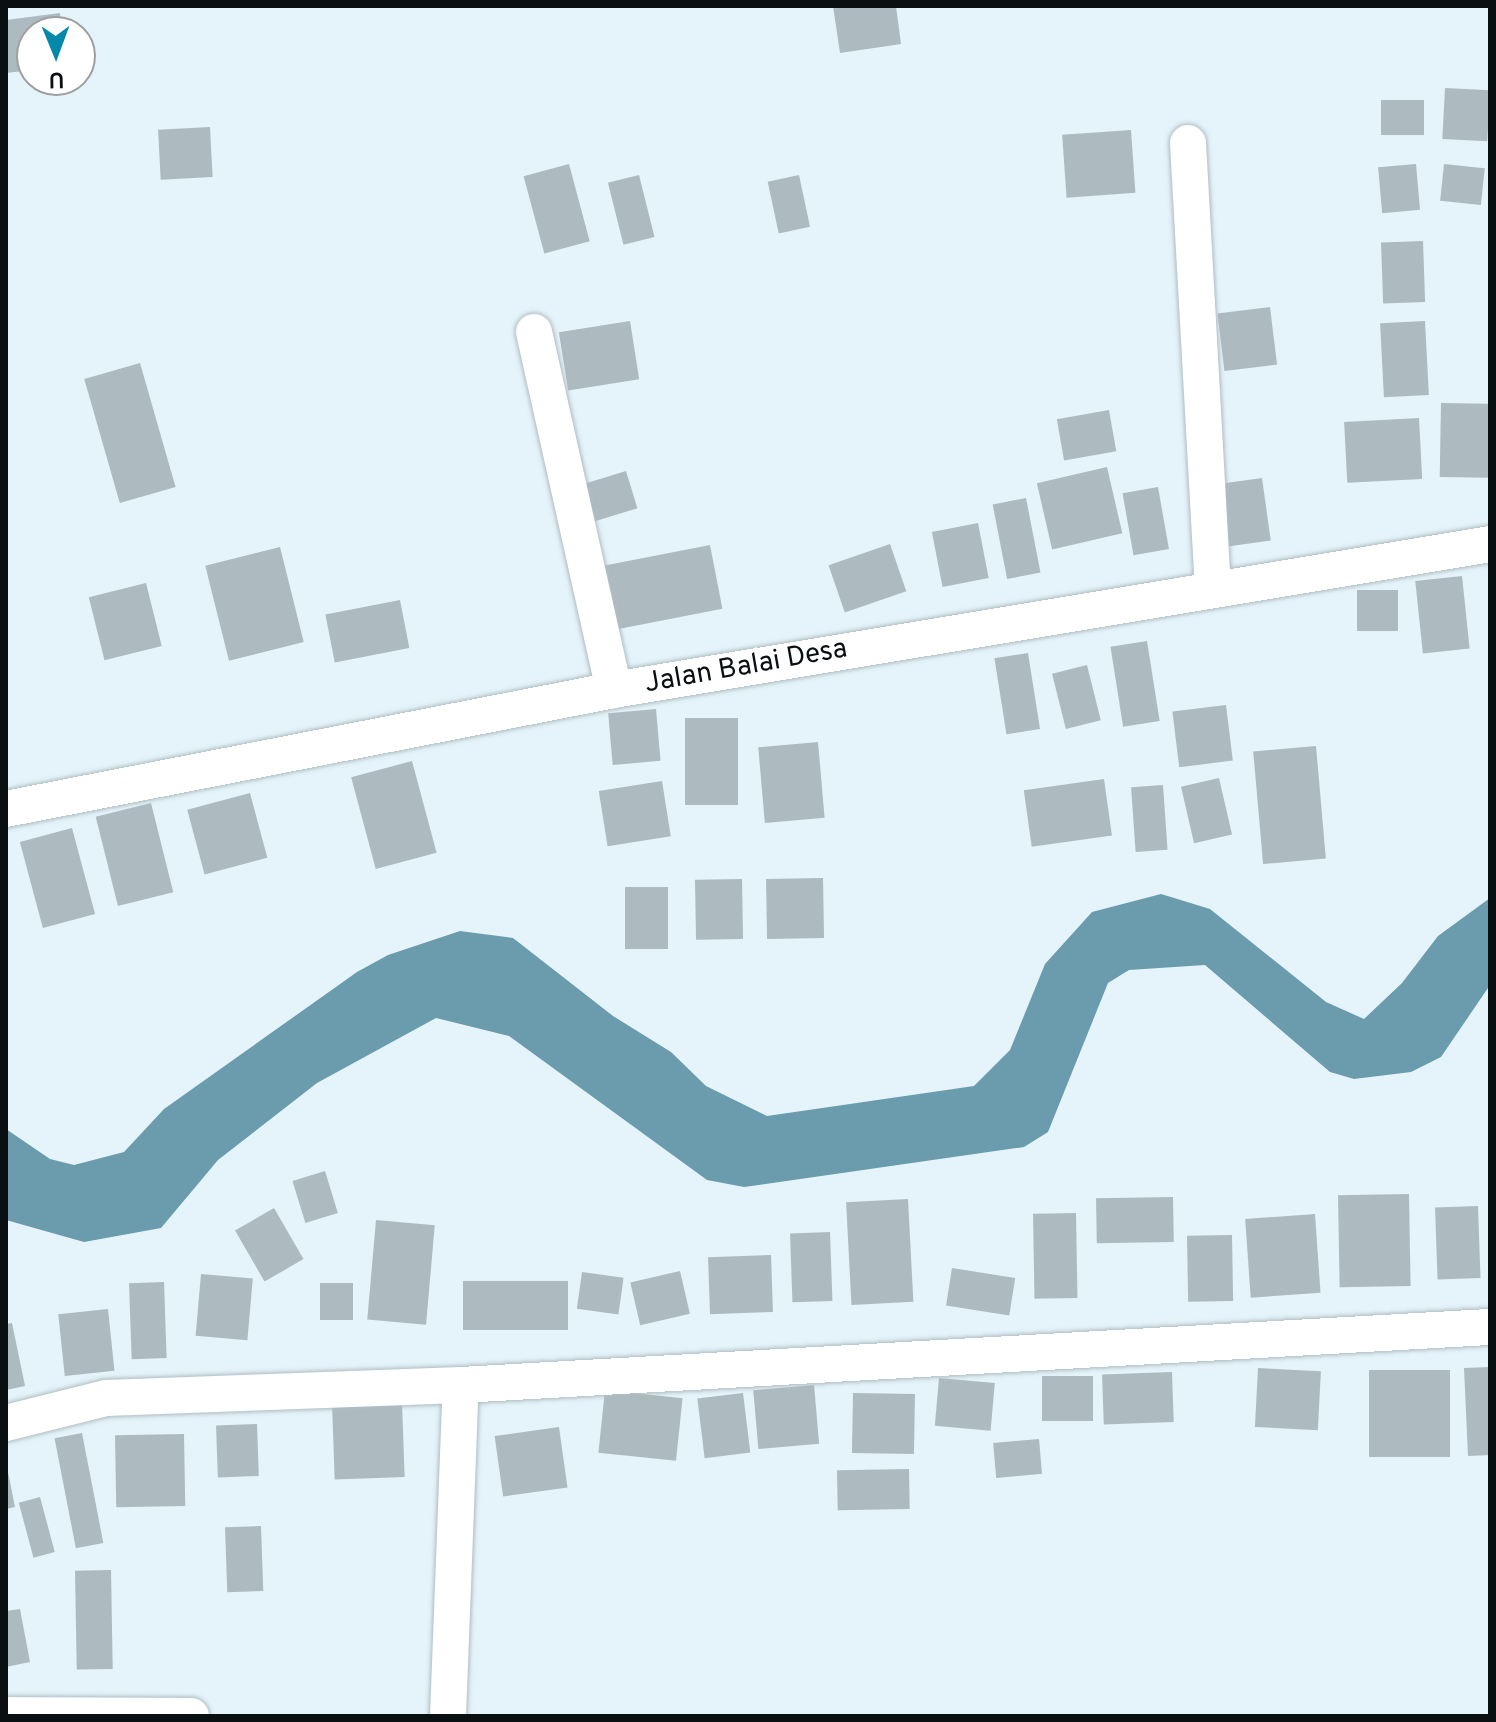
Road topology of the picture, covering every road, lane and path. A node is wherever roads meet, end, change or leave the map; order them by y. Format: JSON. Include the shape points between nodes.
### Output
{"nodes":[{"id":1,"x":1188,"y":143,"type":"dead end"},
{"id":2,"x":534,"y":332,"type":"dead end"},
{"id":3,"x":1490,"y":544,"type":"edge"},
{"id":4,"x":1213,"y":587,"type":"junction"},
{"id":5,"x":614,"y":690,"type":"junction"},
{"id":6,"x":8,"y":802,"type":"edge"},
{"id":7,"x":1490,"y":1327,"type":"edge"},
{"id":8,"x":461,"y":1385,"type":"junction"},
{"id":9,"x":6,"y":1423,"type":"edge"},
{"id":10,"x":6,"y":1715,"type":"edge"},
{"id":11,"x":191,"y":1716,"type":"edge"},
{"id":12,"x":448,"y":1716,"type":"edge"}],
"edges":[{"from":1,"to":4,"type":"street"},
{"from":2,"to":5,"type":"street"},
{"from":3,"to":4,"type":"street","name":"Jalan Balai Desa"},
{"from":4,"to":5,"type":"street","name":"Jalan Balai Desa"},
{"from":5,"to":6,"type":"street","name":"Jalan Balai Desa"},
{"from":7,"to":8,"type":"street"},
{"from":8,"to":9,"type":"street","via":[[106,1398]]},
{"from":8,"to":12,"type":"street"},
{"from":10,"to":11,"type":"street"}]}
